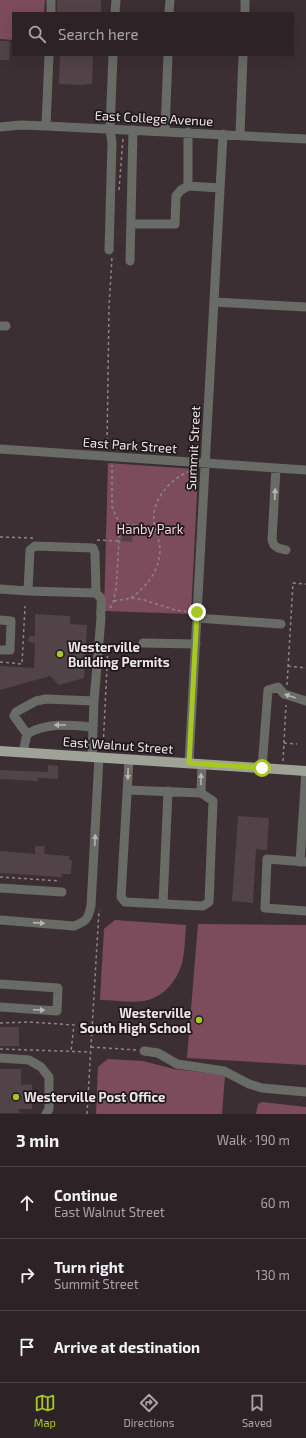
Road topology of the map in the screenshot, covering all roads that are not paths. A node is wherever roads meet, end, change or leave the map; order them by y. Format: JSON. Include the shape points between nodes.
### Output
{"nodes":[{"id":1,"x":51,"y":0,"type":"edge"},
{"id":2,"x":116,"y":0,"type":"edge"},
{"id":3,"x":170,"y":0,"type":"edge"},
{"id":4,"x":245,"y":0,"type":"edge"},
{"id":5,"x":51,"y":12,"type":"edge"},
{"id":6,"x":115,"y":12,"type":"edge"},
{"id":7,"x":170,"y":12,"type":"edge"},
{"id":8,"x":245,"y":12,"type":"edge"},
{"id":9,"x":49,"y":56,"type":"edge"},
{"id":10,"x":113,"y":56,"type":"edge"},
{"id":11,"x":168,"y":56,"type":"edge"},
{"id":12,"x":243,"y":56,"type":"edge"},
{"id":13,"x":46,"y":126,"type":"junction"},
{"id":14,"x":0,"y":127,"type":"edge"},
{"id":15,"x":110,"y":129,"type":"junction"},
{"id":16,"x":133,"y":130,"type":"junction"},
{"id":17,"x":166,"y":131,"type":"junction"},
{"id":18,"x":188,"y":132,"type":"junction"},
{"id":19,"x":222,"y":134,"type":"junction"},
{"id":20,"x":240,"y":135,"type":"junction"},
{"id":21,"x":306,"y":138,"type":"edge"},
{"id":22,"x":188,"y":186,"type":"junction"},
{"id":23,"x":220,"y":188,"type":"junction"},
{"id":24,"x":131,"y":224,"type":"junction"},
{"id":25,"x":109,"y":250,"type":"dead end"},
{"id":26,"x":130,"y":261,"type":"dead end"},
{"id":27,"x":214,"y":302,"type":"junction"},
{"id":28,"x":306,"y":307,"type":"edge"},
{"id":29,"x":0,"y":449,"type":"edge"},
{"id":30,"x":205,"y":463,"type":"junction"},
{"id":31,"x":276,"y":468,"type":"junction"},
{"id":32,"x":306,"y":470,"type":"edge"},
{"id":33,"x":286,"y":550,"type":"dead end"},
{"id":34,"x":0,"y":589,"type":"edge"},
{"id":35,"x":28,"y":591,"type":"junction"},
{"id":36,"x":96,"y":593,"type":"junction"},
{"id":37,"x":195,"y":615,"type":"junction"},
{"id":38,"x":0,"y":620,"type":"edge"},
{"id":39,"x":281,"y":624,"type":"dead end"},
{"id":40,"x":143,"y":643,"type":"dead end"},
{"id":41,"x":196,"y":644,"type":"junction"},
{"id":42,"x":0,"y":650,"type":"edge"},
{"id":43,"x":94,"y":701,"type":"junction"},
{"id":44,"x":306,"y":701,"type":"edge"},
{"id":45,"x":93,"y":727,"type":"junction"},
{"id":46,"x":27,"y":734,"type":"junction"},
{"id":47,"x":0,"y":751,"type":"edge"},
{"id":48,"x":23,"y":752,"type":"junction"},
{"id":49,"x":95,"y":756,"type":"junction"},
{"id":50,"x":129,"y":759,"type":"junction"},
{"id":51,"x":189,"y":763,"type":"junction"},
{"id":52,"x":202,"y":764,"type":"junction"},
{"id":53,"x":262,"y":768,"type":"junction"},
{"id":54,"x":306,"y":771,"type":"edge"},
{"id":55,"x":128,"y":790,"type":"junction"},
{"id":56,"x":168,"y":791,"type":"junction"},
{"id":57,"x":201,"y":793,"type":"junction"},
{"id":58,"x":303,"y":862,"type":"edge"},
{"id":59,"x":0,"y":888,"type":"edge"},
{"id":60,"x":62,"y":892,"type":"dead end"},
{"id":61,"x":163,"y":904,"type":"junction"},
{"id":62,"x":306,"y":911,"type":"edge"},
{"id":63,"x":0,"y":920,"type":"edge"},
{"id":64,"x":0,"y":984,"type":"edge"},
{"id":65,"x":0,"y":1008,"type":"edge"},
{"id":66,"x":144,"y":1051,"type":"road end"},
{"id":67,"x":0,"y":1058,"type":"edge"},
{"id":68,"x":306,"y":1092,"type":"edge"},
{"id":69,"x":46,"y":1114,"type":"edge"}],
"edges":[{"from":1,"to":5,"type":"street"},
{"from":2,"to":6,"type":"street"},
{"from":3,"to":7,"type":"street"},
{"from":4,"to":8,"type":"street"},
{"from":9,"to":13,"type":"street"},
{"from":10,"to":15,"type":"street"},
{"from":11,"to":17,"type":"street"},
{"from":12,"to":20,"type":"street"},
{"from":13,"to":14,"type":"street","name":"East College Avenue"},
{"from":13,"to":15,"type":"street","name":"East College Avenue"},
{"from":15,"to":16,"type":"street","name":"East College Avenue"},
{"from":15,"to":25,"type":"street","via":[[112,143]]},
{"from":16,"to":17,"type":"street","name":"East College Avenue"},
{"from":16,"to":24,"type":"street"},
{"from":17,"to":18,"type":"street","name":"East College Avenue"},
{"from":18,"to":19,"type":"street","name":"East College Avenue"},
{"from":18,"to":22,"type":"street"},
{"from":19,"to":20,"type":"street","name":"East College Avenue"},
{"from":19,"to":23,"type":"street","name":"Summit Street"},
{"from":20,"to":21,"type":"street","name":"East College Avenue"},
{"from":22,"to":23,"type":"street"},
{"from":22,"to":24,"type":"street","via":[[180,190],[176,196],[174,224]]},
{"from":23,"to":27,"type":"street","name":"Summit Street"},
{"from":24,"to":26,"type":"street"},
{"from":27,"to":28,"type":"street"},
{"from":27,"to":30,"type":"street","name":"Summit Street"},
{"from":29,"to":30,"type":"street","name":"East Park Street"},
{"from":30,"to":31,"type":"street","name":"East Park Street"},
{"from":30,"to":37,"type":"street","name":"Summit Street"},
{"from":31,"to":32,"type":"street","name":"East Park Street"},
{"from":33,"to":31,"type":"street","one_way":true,"via":[[278,548],[272,540]]},
{"from":34,"to":35,"type":"street"},
{"from":35,"to":36,"type":"street"},
{"from":35,"to":36,"type":"street","via":[[30,550],[35,546],[92,548],[95,553]]},
{"from":36,"to":43,"type":"street","via":[[102,603]]},
{"from":37,"to":39,"type":"street"},
{"from":37,"to":41,"type":"street","name":"Summit Street"},
{"from":38,"to":42,"type":"street","via":[[11,621],[10,650]]},
{"from":40,"to":41,"type":"street"},
{"from":41,"to":51,"type":"street","name":"Summit Street"},
{"from":43,"to":45,"type":"street"},
{"from":43,"to":46,"type":"street","via":[[36,701],[16,712],[14,716]]},
{"from":44,"to":53,"type":"street","one_way":true,"via":[[284,694],[283,687],[268,690]]},
{"from":45,"to":46,"type":"street","one_way":true,"via":[[51,725]]},
{"from":45,"to":49,"type":"street"},
{"from":46,"to":48,"type":"street"},
{"from":47,"to":48,"type":"main road","name":"East Walnut Street"},
{"from":48,"to":49,"type":"main road","name":"East Walnut Street"},
{"from":49,"to":50,"type":"main road","name":"East Walnut Street"},
{"from":63,"to":49,"type":"street","one_way":true,"via":[[74,926],[84,922],[89,915],[92,898]]},
{"from":50,"to":51,"type":"main road","name":"East Walnut Street"},
{"from":50,"to":55,"type":"street","one_way":true},
{"from":51,"to":52,"type":"main road","name":"East Walnut Street"},
{"from":52,"to":53,"type":"main road","name":"East Walnut Street"},
{"from":57,"to":52,"type":"street","one_way":true},
{"from":53,"to":54,"type":"main road","name":"East Walnut Street"},
{"from":54,"to":58,"type":"street"},
{"from":55,"to":56,"type":"street"},
{"from":55,"to":61,"type":"street","via":[[121,897],[126,902]]},
{"from":56,"to":57,"type":"street"},
{"from":56,"to":61,"type":"street"},
{"from":57,"to":61,"type":"street","via":[[213,801],[209,902],[203,906]]},
{"from":58,"to":62,"type":"street","via":[[267,859],[264,908]]},
{"from":59,"to":60,"type":"street"},
{"from":65,"to":64,"type":"street","one_way":true,"via":[[57,1011],[58,998],[58,988]]},
{"from":66,"to":68,"type":"street","via":[[158,1053],[177,1064],[224,1071],[256,1086]]},
{"from":67,"to":69,"type":"street","via":[[29,1060],[41,1067],[49,1077],[50,1110]]}]}
